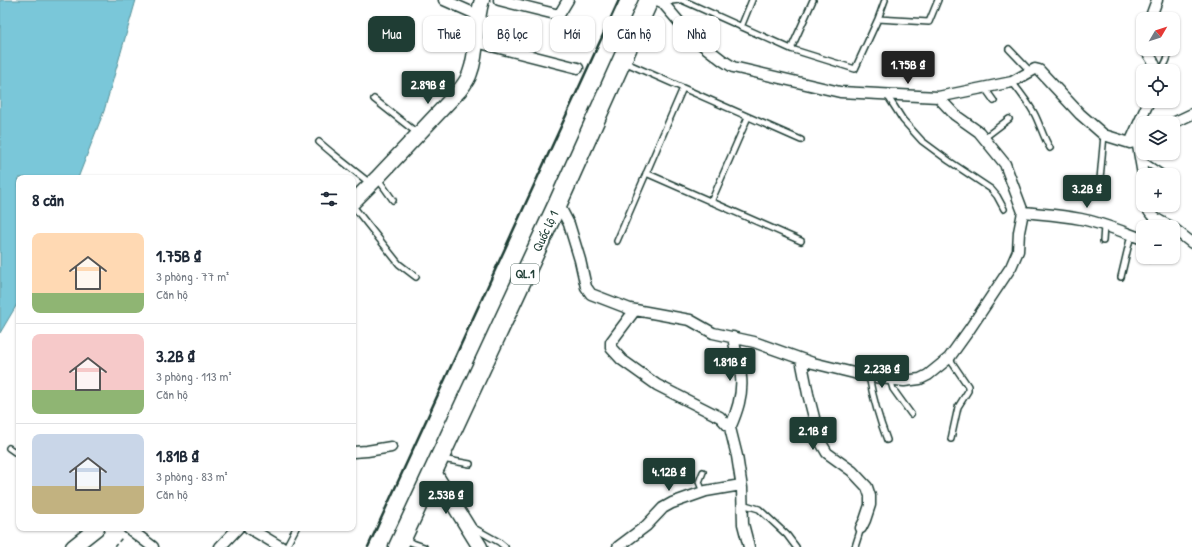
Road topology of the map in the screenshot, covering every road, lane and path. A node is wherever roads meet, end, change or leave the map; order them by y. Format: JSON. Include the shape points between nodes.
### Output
{"nodes":[{"id":1,"x":444,"y":0,"type":"edge"},
{"id":2,"x":482,"y":0,"type":"edge"},
{"id":3,"x":499,"y":0,"type":"edge"},
{"id":4,"x":568,"y":0,"type":"edge"},
{"id":5,"x":681,"y":0,"type":"edge"},
{"id":6,"x":752,"y":0,"type":"edge"},
{"id":7,"x":813,"y":0,"type":"edge"},
{"id":8,"x":885,"y":0,"type":"edge"},
{"id":9,"x":938,"y":0,"type":"edge"},
{"id":10,"x":1157,"y":0,"type":"edge"},
{"id":11,"x":656,"y":1,"type":"edge"},
{"id":12,"x":1153,"y":12,"type":"edge"},
{"id":13,"x":478,"y":15,"type":"junction"},
{"id":14,"x":878,"y":19,"type":"junction"},
{"id":15,"x":741,"y":27,"type":"junction"},
{"id":16,"x":476,"y":42,"type":"junction"},
{"id":17,"x":791,"y":49,"type":"junction"},
{"id":18,"x":1009,"y":49,"type":"dead end"},
{"id":19,"x":622,"y":61,"type":"junction"},
{"id":20,"x":578,"y":68,"type":"dead end"},
{"id":21,"x":1030,"y":72,"type":"junction"},
{"id":22,"x":1012,"y":82,"type":"junction"},
{"id":23,"x":984,"y":87,"type":"junction"},
{"id":24,"x":683,"y":88,"type":"junction"},
{"id":25,"x":887,"y":95,"type":"junction"},
{"id":26,"x":938,"y":97,"type":"junction"},
{"id":27,"x":374,"y":99,"type":"dead end"},
{"id":28,"x":994,"y":101,"type":"dead end"},
{"id":29,"x":1192,"y":114,"type":"edge"},
{"id":30,"x":748,"y":117,"type":"junction"},
{"id":31,"x":1009,"y":119,"type":"dead end"},
{"id":32,"x":1180,"y":120,"type":"edge"},
{"id":33,"x":419,"y":134,"type":"junction"},
{"id":34,"x":1104,"y":135,"type":"junction"},
{"id":35,"x":984,"y":138,"type":"junction"},
{"id":36,"x":801,"y":140,"type":"dead end"},
{"id":37,"x":1136,"y":140,"type":"edge"},
{"id":38,"x":319,"y":142,"type":"dead end"},
{"id":39,"x":1050,"y":148,"type":"dead end"},
{"id":40,"x":1142,"y":160,"type":"edge"},
{"id":41,"x":1154,"y":168,"type":"edge"},
{"id":42,"x":646,"y":173,"type":"junction"},
{"id":43,"x":1100,"y":179,"type":"dead end"},
{"id":44,"x":374,"y":181,"type":"junction"},
{"id":45,"x":356,"y":199,"type":"edge"},
{"id":46,"x":393,"y":200,"type":"dead end"},
{"id":47,"x":711,"y":202,"type":"junction"},
{"id":48,"x":558,"y":203,"type":"junction"},
{"id":49,"x":1004,"y":209,"type":"dead end"},
{"id":50,"x":356,"y":210,"type":"edge"},
{"id":51,"x":1023,"y":212,"type":"junction"},
{"id":52,"x":1149,"y":212,"type":"edge"},
{"id":53,"x":1158,"y":220,"type":"edge"},
{"id":54,"x":1104,"y":226,"type":"junction"},
{"id":55,"x":1180,"y":234,"type":"edge"},
{"id":56,"x":1131,"y":235,"type":"junction"},
{"id":57,"x":1136,"y":237,"type":"edge"},
{"id":58,"x":617,"y":241,"type":"dead end"},
{"id":59,"x":801,"y":241,"type":"dead end"},
{"id":60,"x":1103,"y":241,"type":"dead end"},
{"id":61,"x":1192,"y":243,"type":"edge"},
{"id":62,"x":416,"y":277,"type":"dead end"},
{"id":63,"x":1120,"y":277,"type":"dead end"},
{"id":64,"x":635,"y":310,"type":"junction"},
{"id":65,"x":733,"y":337,"type":"junction"},
{"id":66,"x":949,"y":358,"type":"junction"},
{"id":67,"x":801,"y":359,"type":"junction"},
{"id":68,"x":869,"y":376,"type":"junction"},
{"id":69,"x":890,"y":379,"type":"junction"},
{"id":70,"x":911,"y":414,"type":"dead end"},
{"id":71,"x":730,"y":428,"type":"junction"},
{"id":72,"x":951,"y":439,"type":"dead end"},
{"id":73,"x":887,"y":440,"type":"dead end"},
{"id":74,"x":390,"y":447,"type":"dead end"},
{"id":75,"x":9,"y":448,"type":"dead end"},
{"id":76,"x":356,"y":452,"type":"edge"},
{"id":77,"x":16,"y":453,"type":"edge"},
{"id":78,"x":436,"y":464,"type":"junction"},
{"id":79,"x":470,"y":464,"type":"dead end"},
{"id":80,"x":703,"y":472,"type":"dead end"},
{"id":81,"x":742,"y":485,"type":"junction"},
{"id":82,"x":703,"y":492,"type":"junction"},
{"id":83,"x":742,"y":504,"type":"junction"},
{"id":84,"x":467,"y":525,"type":"junction"},
{"id":85,"x":861,"y":528,"type":"joint"},
{"id":86,"x":93,"y":531,"type":"edge"},
{"id":87,"x":127,"y":531,"type":"edge"},
{"id":88,"x":132,"y":531,"type":"edge"},
{"id":89,"x":235,"y":531,"type":"edge"},
{"id":90,"x":254,"y":531,"type":"edge"},
{"id":91,"x":294,"y":531,"type":"edge"},
{"id":92,"x":399,"y":543,"type":"edge"},
{"id":93,"x":73,"y":547,"type":"edge"},
{"id":94,"x":114,"y":547,"type":"edge"},
{"id":95,"x":153,"y":547,"type":"edge"},
{"id":96,"x":220,"y":547,"type":"edge"},
{"id":97,"x":281,"y":547,"type":"edge"},
{"id":98,"x":286,"y":547,"type":"edge"},
{"id":99,"x":424,"y":547,"type":"edge"},
{"id":100,"x":480,"y":547,"type":"edge"},
{"id":101,"x":505,"y":547,"type":"edge"},
{"id":102,"x":618,"y":547,"type":"edge"},
{"id":103,"x":749,"y":547,"type":"edge"},
{"id":104,"x":796,"y":547,"type":"edge"},
{"id":105,"x":855,"y":547,"type":"edge"}],
"edges":[{"from":1,"to":13,"type":"street"},
{"from":2,"to":13,"type":"street"},
{"from":3,"to":4,"type":"street","via":[[559,15]]},
{"from":5,"to":11,"type":"lane"},
{"from":5,"to":15,"type":"lane"},
{"from":6,"to":15,"type":"lane"},
{"from":7,"to":17,"type":"lane"},
{"from":8,"to":14,"type":"lane"},
{"from":9,"to":14,"type":"lane","via":[[929,22]]},
{"from":10,"to":12,"type":"street"},
{"from":11,"to":19,"type":"highway","name":"Quốc lộ 1","number":"QL.1"},
{"from":11,"to":25,"type":"street","via":[[692,37],[733,66],[840,92]]},
{"from":13,"to":16,"type":"street"},
{"from":14,"to":17,"type":"lane","via":[[855,68]]},
{"from":15,"to":17,"type":"lane"},
{"from":16,"to":20,"type":"street"},
{"from":16,"to":33,"type":"street","via":[[466,82]]},
{"from":18,"to":21,"type":"lane"},
{"from":19,"to":24,"type":"lane"},
{"from":19,"to":48,"type":"highway","name":"Quốc lộ 1","number":"QL.1"},
{"from":21,"to":22,"type":"street"},
{"from":21,"to":34,"type":"street","via":[[1039,70],[1080,114]]},
{"from":22,"to":23,"type":"street"},
{"from":22,"to":39,"type":"lane","via":[[1035,114]]},
{"from":23,"to":26,"type":"street"},
{"from":23,"to":28,"type":"lane"},
{"from":24,"to":30,"type":"lane"},
{"from":24,"to":42,"type":"lane"},
{"from":25,"to":26,"type":"street"},
{"from":25,"to":49,"type":"lane","via":[[903,120],[922,142],[991,189]]},
{"from":26,"to":35,"type":"street","via":[[955,115]]},
{"from":27,"to":33,"type":"lane"},
{"from":29,"to":32,"type":"street"},
{"from":30,"to":36,"type":"lane"},
{"from":30,"to":47,"type":"lane"},
{"from":31,"to":35,"type":"lane"},
{"from":33,"to":44,"type":"street"},
{"from":34,"to":37,"type":"street"},
{"from":34,"to":43,"type":"lane"},
{"from":35,"to":51,"type":"street","via":[[1005,164]]},
{"from":38,"to":44,"type":"lane","via":[[332,154]]},
{"from":40,"to":41,"type":"lane"},
{"from":42,"to":47,"type":"lane"},
{"from":42,"to":58,"type":"lane"},
{"from":44,"to":45,"type":"street"},
{"from":44,"to":46,"type":"lane"},
{"from":47,"to":59,"type":"lane"},
{"from":48,"to":64,"type":"street","via":[[569,224],[586,287],[591,294]]},
{"from":48,"to":78,"type":"highway","name":"Quốc lộ 1","number":"QL.1"},
{"from":50,"to":62,"type":"lane","via":[[399,264]]},
{"from":51,"to":54,"type":"street","via":[[1082,219]]},
{"from":51,"to":66,"type":"street","via":[[1018,250],[1011,266]]},
{"from":52,"to":53,"type":"street"},
{"from":54,"to":56,"type":"street"},
{"from":54,"to":60,"type":"lane"},
{"from":55,"to":61,"type":"street"},
{"from":56,"to":57,"type":"street"},
{"from":56,"to":63,"type":"lane"},
{"from":64,"to":65,"type":"street","via":[[690,320],[713,332]]},
{"from":64,"to":71,"type":"street","via":[[611,342],[611,348],[622,360],[657,385],[720,418]]},
{"from":65,"to":67,"type":"street"},
{"from":65,"to":71,"type":"street","via":[[742,377],[741,398]]},
{"from":66,"to":69,"type":"street","via":[[928,375],[920,378],[904,381]]},
{"from":66,"to":72,"type":"lane","via":[[968,386],[968,391],[958,407]]},
{"from":67,"to":68,"type":"street"},
{"from":67,"to":85,"type":"street","via":[[820,441],[827,453],[852,471],[867,487],[870,505]]},
{"from":68,"to":69,"type":"street"},
{"from":68,"to":73,"type":"lane","via":[[878,418]]},
{"from":69,"to":70,"type":"lane","via":[[893,389]]},
{"from":71,"to":81,"type":"street"},
{"from":74,"to":76,"type":"street"},
{"from":75,"to":77,"type":"lane"},
{"from":78,"to":79,"type":"lane"},
{"from":78,"to":84,"type":"street"},
{"from":78,"to":92,"type":"highway","name":"Quốc lộ 1","number":"QL.1"},
{"from":80,"to":82,"type":"lane","via":[[699,482]]},
{"from":81,"to":82,"type":"street"},
{"from":81,"to":83,"type":"street"},
{"from":82,"to":102,"type":"street","via":[[682,498],[663,508],[646,526]]},
{"from":83,"to":103,"type":"street","via":[[742,524]]},
{"from":83,"to":104,"type":"lane","via":[[759,509]]},
{"from":84,"to":100,"type":"street"},
{"from":84,"to":101,"type":"lane"},
{"from":85,"to":105,"type":"lane"},
{"from":86,"to":93,"type":"street"},
{"from":87,"to":94,"type":"path"},
{"from":88,"to":95,"type":"street"},
{"from":89,"to":96,"type":"street"},
{"from":90,"to":97,"type":"street"},
{"from":91,"to":98,"type":"lane"},
{"from":92,"to":99,"type":"lane"}]}
